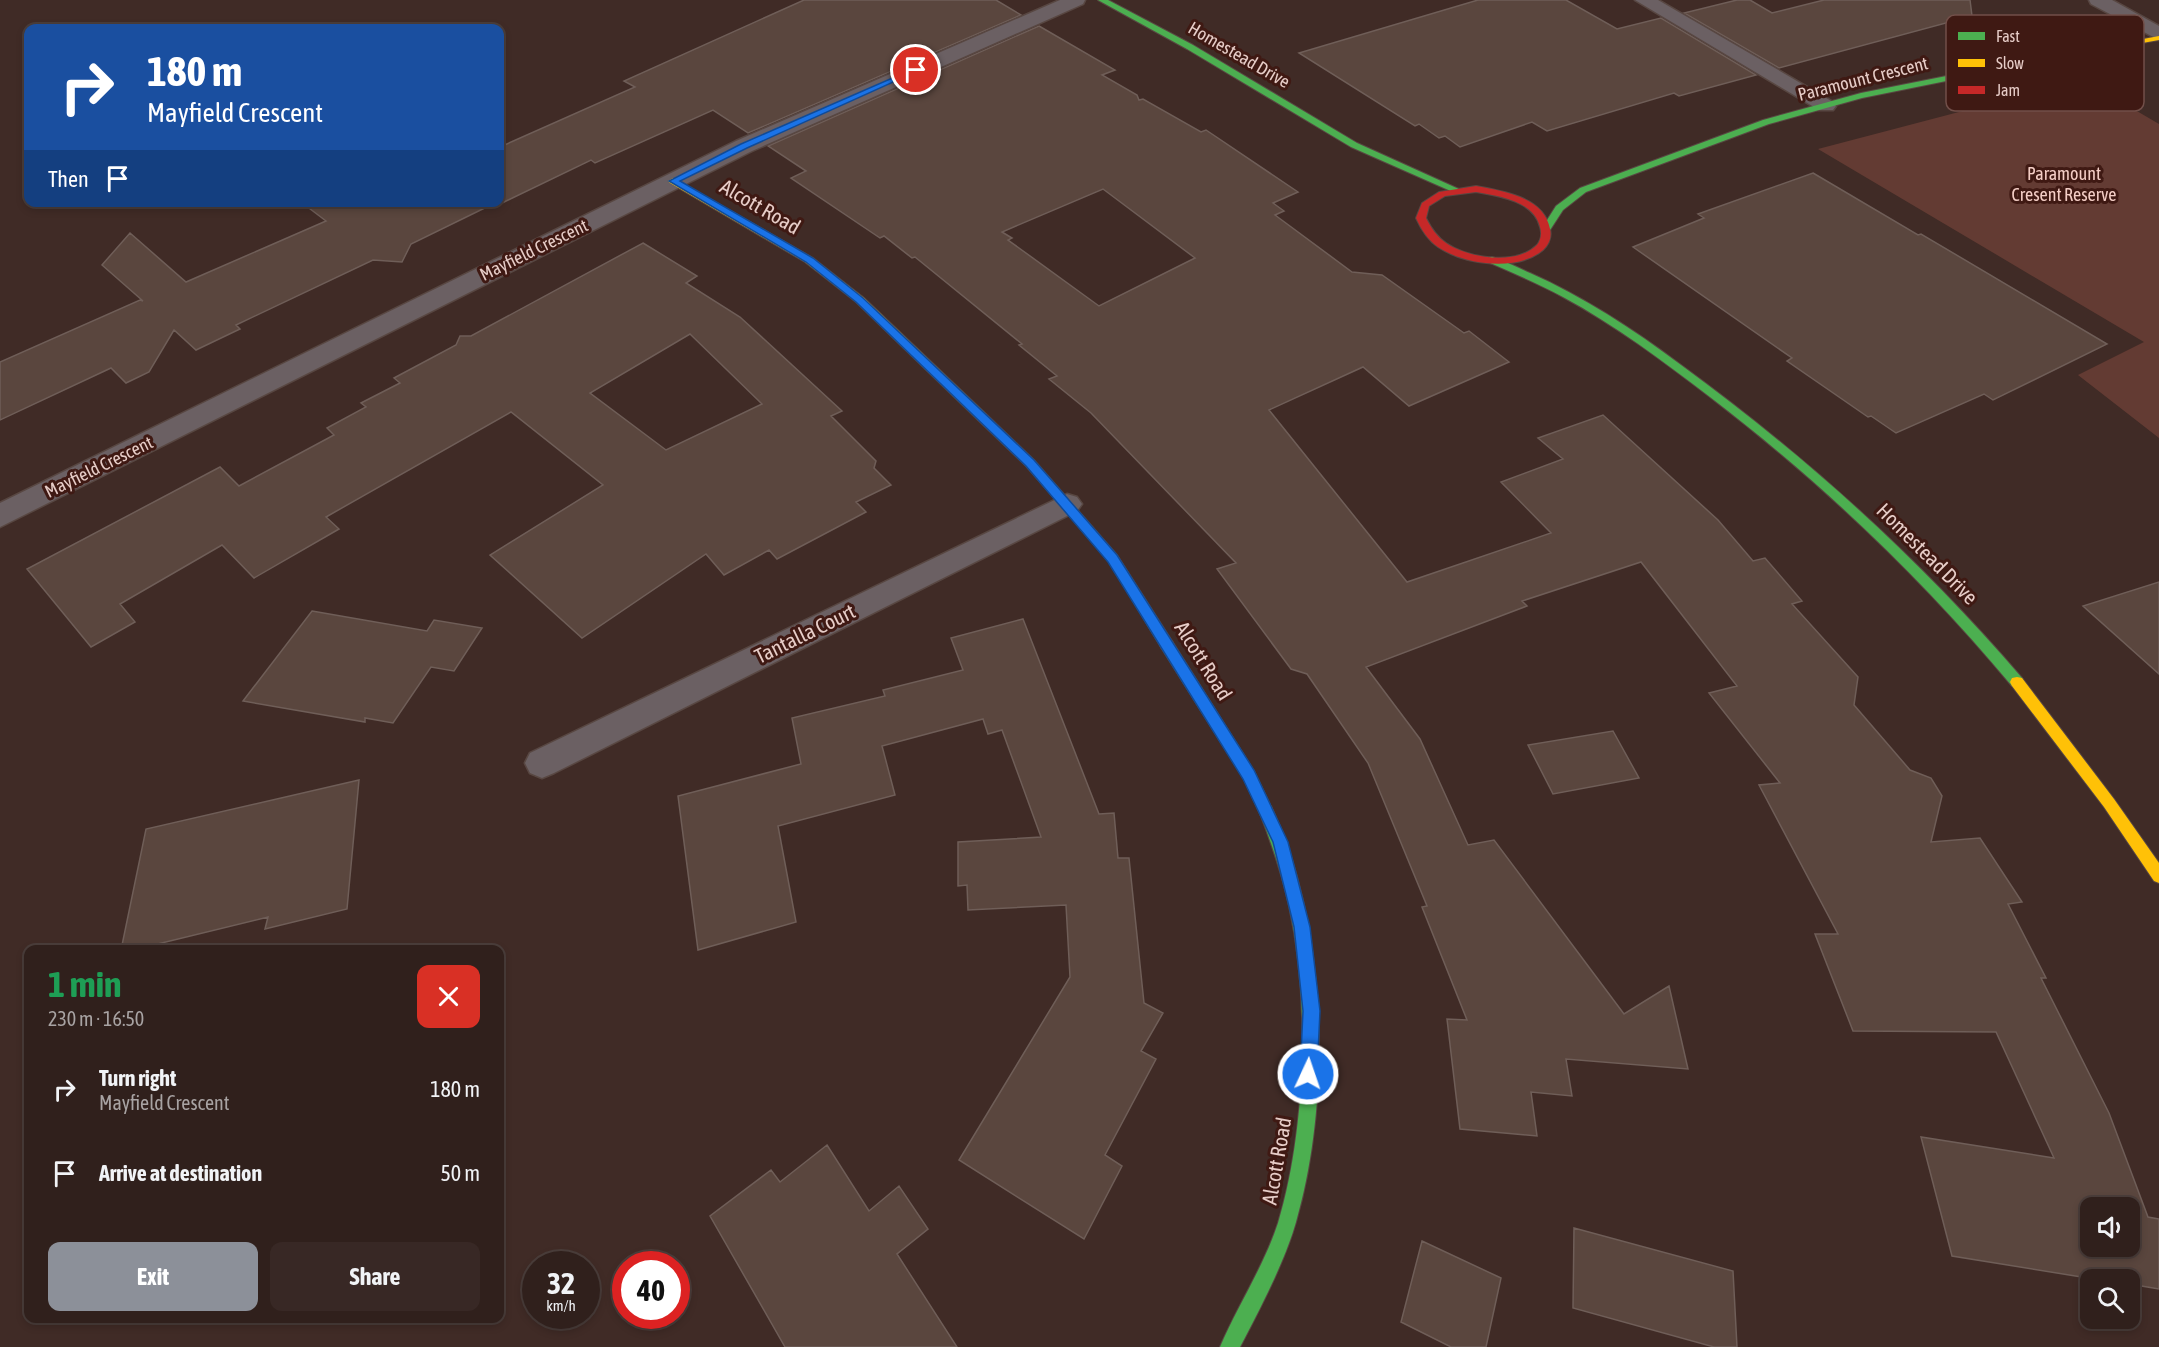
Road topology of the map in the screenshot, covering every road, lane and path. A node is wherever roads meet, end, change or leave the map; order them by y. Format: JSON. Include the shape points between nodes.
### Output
{"nodes":[{"id":1,"x":1076,"y":0,"type":"edge"},
{"id":2,"x":1102,"y":0,"type":"edge"},
{"id":3,"x":1644,"y":0,"type":"edge"},
{"id":4,"x":2098,"y":0,"type":"edge"},
{"id":5,"x":2123,"y":15,"type":"edge"},
{"id":6,"x":2144,"y":27,"type":"edge"},
{"id":7,"x":2159,"y":36,"type":"edge"},
{"id":8,"x":2144,"y":39,"type":"edge"},
{"id":9,"x":1946,"y":78,"type":"edge"},
{"id":10,"x":1826,"y":105,"type":"junction"},
{"id":11,"x":1354,"y":145,"type":"junction"},
{"id":12,"x":1380,"y":172,"type":"dead end"},
{"id":13,"x":1619,"y":176,"type":"junction"},
{"id":14,"x":674,"y":181,"type":"junction"},
{"id":15,"x":1568,"y":186,"type":"dead end"},
{"id":16,"x":1456,"y":190,"type":"junction"},
{"id":17,"x":1528,"y":190,"type":"dead end"},
{"id":18,"x":1497,"y":192,"type":"junction"},
{"id":19,"x":1546,"y":233,"type":"junction"},
{"id":20,"x":1552,"y":259,"type":"dead end"},
{"id":21,"x":1492,"y":260,"type":"junction"},
{"id":22,"x":1576,"y":285,"type":"dead end"},
{"id":23,"x":1608,"y":318,"type":"junction"},
{"id":24,"x":1067,"y":504,"type":"junction"},
{"id":25,"x":0,"y":516,"type":"edge"},
{"id":26,"x":542,"y":763,"type":"dead end"},
{"id":27,"x":2159,"y":876,"type":"edge"},
{"id":28,"x":1230,"y":1347,"type":"edge"}],
"edges":[{"from":1,"to":14,"type":"street","name":"Mayfield Crescent","via":[[744,146]]},
{"from":2,"to":11,"type":"street","name":"Homestead Drive","via":[[1190,47]]},
{"from":3,"to":10,"type":"street"},
{"from":4,"to":5,"type":"street"},
{"from":6,"to":7,"type":"street"},
{"from":7,"to":8,"type":"street","name":"Paramount Crescent"},
{"from":9,"to":10,"type":"street","name":"Paramount Crescent"},
{"from":10,"to":13,"type":"street","name":"Paramount Crescent"},
{"from":11,"to":12,"type":"street","name":"Homestead Drive"},
{"from":11,"to":16,"type":"street","name":"Homestead Drive"},
{"from":13,"to":15,"type":"street","name":"Paramount Crescent"},
{"from":13,"to":19,"type":"street","name":"Paramount Crescent","via":[[1583,190],[1559,208]]},
{"from":14,"to":24,"type":"street","name":"Alcott Road","via":[[809,260],[860,300],[1030,463]]},
{"from":14,"to":25,"type":"street","name":"Mayfield Crescent"},
{"from":16,"to":18,"type":"street"},
{"from":16,"to":21,"type":"street","via":[[1431,199],[1416,210],[1421,225],[1438,244],[1454,252]]},
{"from":17,"to":18,"type":"street"},
{"from":18,"to":19,"type":"street","via":[[1542,217]]},
{"from":19,"to":20,"type":"street"},
{"from":19,"to":21,"type":"street","name":"Paramount Crescent","via":[[1540,248],[1527,255]]},
{"from":21,"to":23,"type":"street","name":"Homestead Drive"},
{"from":22,"to":23,"type":"street","name":"Homestead Drive"},
{"from":23,"to":27,"type":"street","name":"Homestead Drive","via":[[1791,453],[1913,564],[2017,680],[2107,796]]},
{"from":24,"to":26,"type":"street","name":"Tantalla Court"},
{"from":24,"to":28,"type":"street","name":"Alcott Road","via":[[1119,567],[1249,775],[1281,842],[1302,927],[1311,1011],[1306,1116],[1288,1220]]}]}
